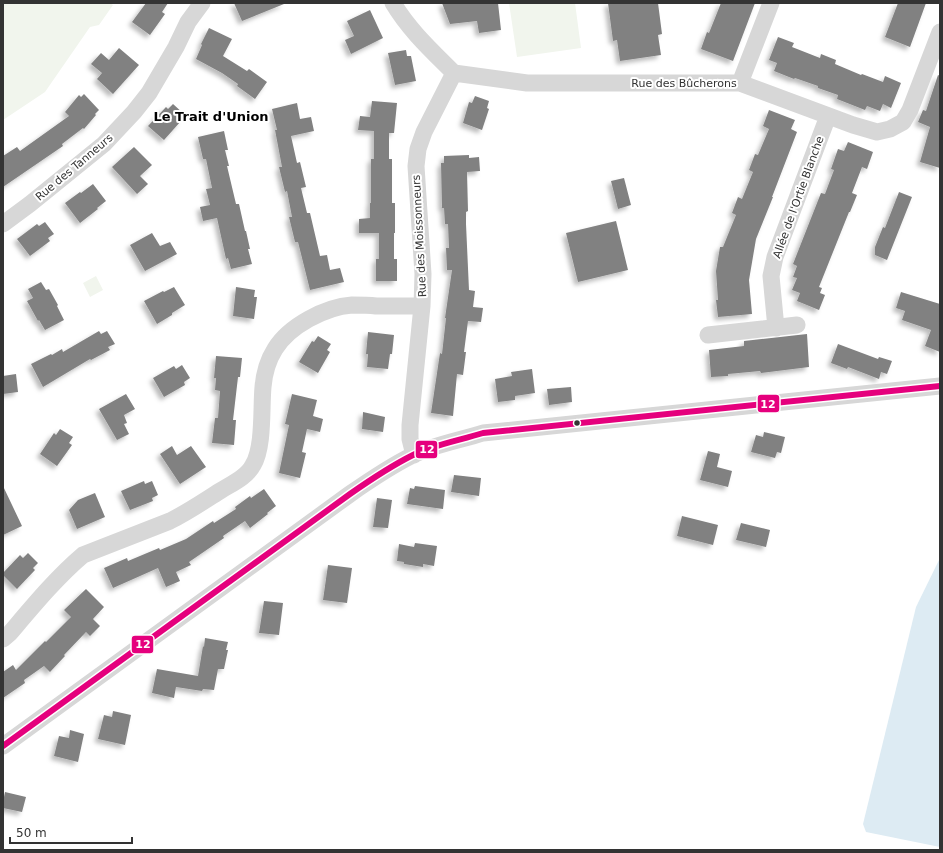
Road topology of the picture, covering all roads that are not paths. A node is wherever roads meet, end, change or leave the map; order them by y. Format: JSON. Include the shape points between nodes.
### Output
{"nodes":[{"id":1,"x":202,"y":3,"type":"edge"},
{"id":2,"x":393,"y":3,"type":"edge"},
{"id":3,"x":771,"y":3,"type":"edge"},
{"id":4,"x":940,"y":32,"type":"edge"},
{"id":5,"x":454,"y":73,"type":"junction"},
{"id":6,"x":740,"y":83,"type":"junction"},
{"id":7,"x":828,"y":116,"type":"junction"},
{"id":8,"x":3,"y":224,"type":"edge"},
{"id":9,"x":422,"y":306,"type":"junction"},
{"id":10,"x":797,"y":325,"type":"dead end"},
{"id":11,"x":776,"y":328,"type":"junction"},
{"id":12,"x":708,"y":335,"type":"dead end"},
{"id":13,"x":940,"y":386,"type":"edge"},
{"id":14,"x":414,"y":455,"type":"junction"},
{"id":15,"x":3,"y":638,"type":"edge"},
{"id":16,"x":5,"y":741,"type":"edge"}],
"edges":[{"from":1,"to":8,"type":"street","name":"Rue des Tanneurs","via":[[188,22],[149,93],[134,112],[104,144]]},
{"from":2,"to":5,"type":"street","via":[[422,41]]},
{"from":3,"to":6,"type":"street"},
{"from":4,"to":7,"type":"street","name":"Rue des Bûcherons","via":[[903,122],[877,132]]},
{"from":5,"to":6,"type":"street","name":"Rue des Bûcherons","via":[[527,83]]},
{"from":5,"to":9,"type":"street","name":"Rue des Moissonneurs","via":[[418,149],[416,166],[423,274]]},
{"from":6,"to":7,"type":"street","name":"Rue des Bûcherons"},
{"from":7,"to":11,"type":"street","name":"Allée de l'Ortie Blanche","via":[[775,257],[771,276]]},
{"from":9,"to":14,"type":"street","name":"Rue des Moissonneurs","via":[[410,425]]},
{"from":9,"to":15,"type":"street","via":[[351,305],[334,308],[306,321],[294,330],[275,349],[267,366],[263,385],[260,441],[253,466],[244,475],[182,515],[83,555],[71,564]]},
{"from":10,"to":11,"type":"street"},
{"from":11,"to":12,"type":"street"},
{"from":13,"to":14,"type":"street","via":[[483,433]]},
{"from":14,"to":16,"type":"street","via":[[382,472],[323,512]]}]}
